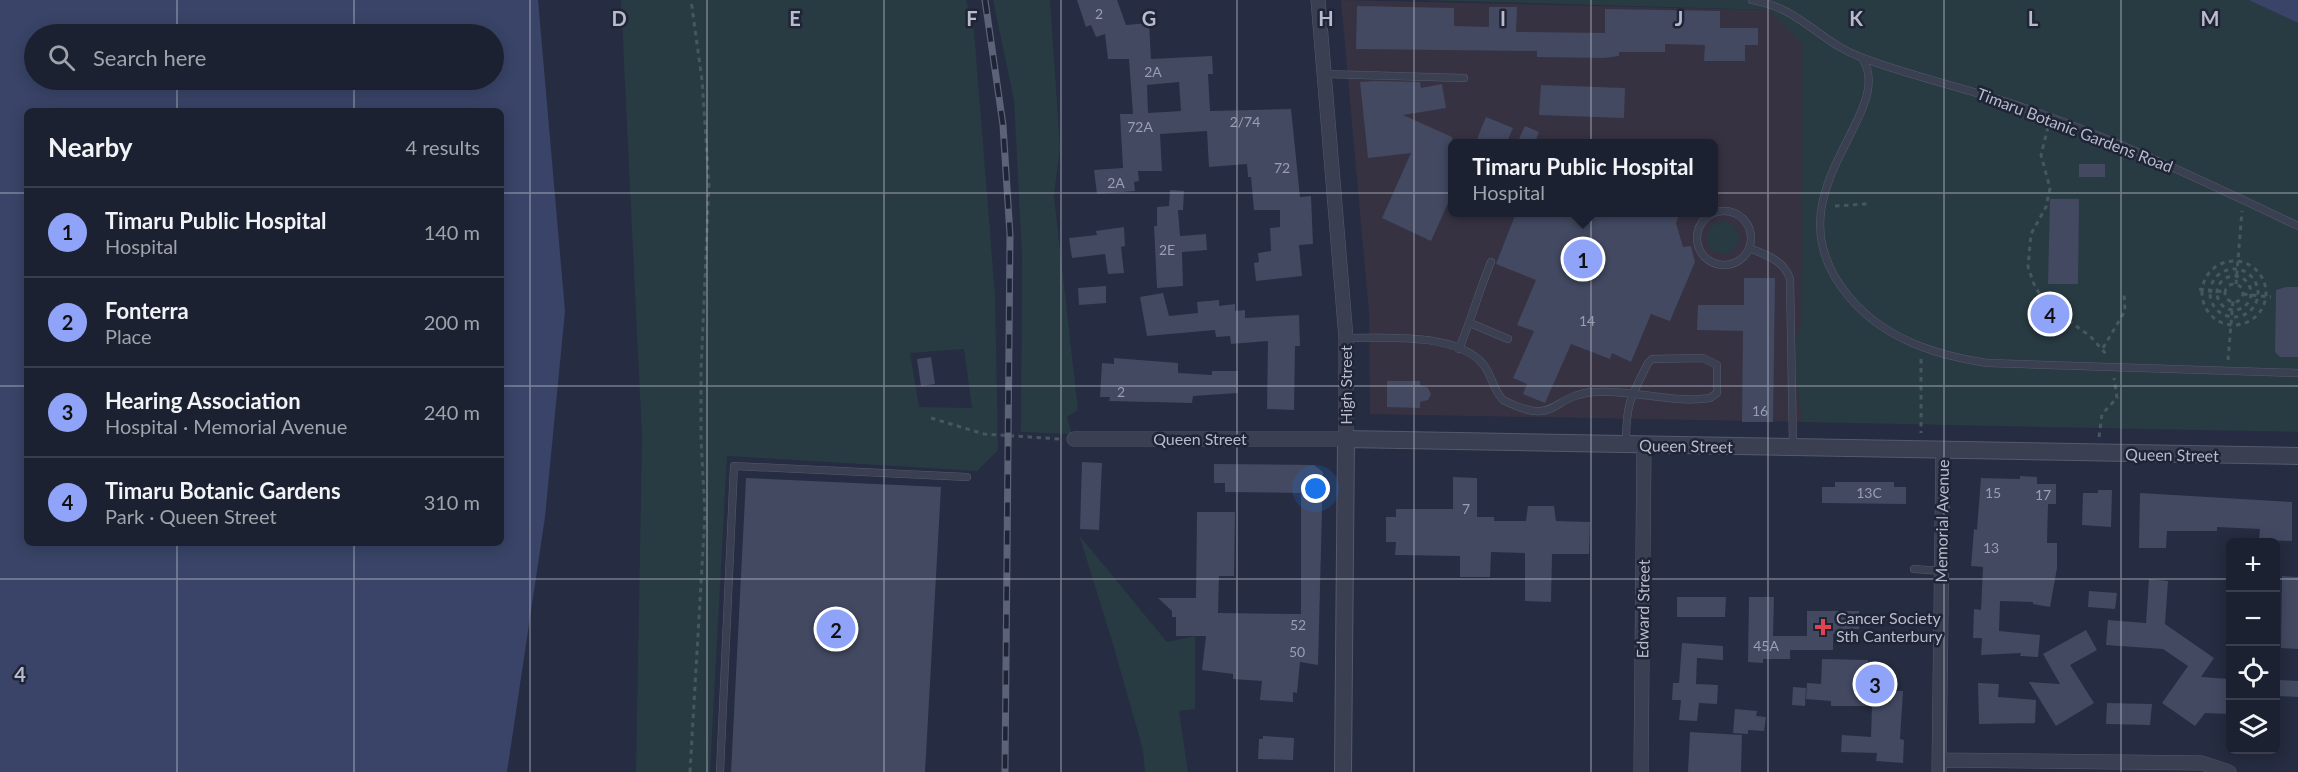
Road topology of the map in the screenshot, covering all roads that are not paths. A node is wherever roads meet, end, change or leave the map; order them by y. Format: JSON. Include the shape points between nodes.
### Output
{"nodes":[{"id":1,"x":1317,"y":0,"type":"edge"},
{"id":2,"x":1752,"y":0,"type":"edge"},
{"id":3,"x":1862,"y":58,"type":"junction"},
{"id":4,"x":1324,"y":74,"type":"junction"},
{"id":5,"x":1464,"y":78,"type":"dead end"},
{"id":6,"x":1718,"y":212,"type":"edge"},
{"id":7,"x":1707,"y":217,"type":"edge"},
{"id":8,"x":2298,"y":226,"type":"edge"},
{"id":9,"x":1749,"y":248,"type":"junction"},
{"id":10,"x":1491,"y":262,"type":"dead end"},
{"id":11,"x":1470,"y":323,"type":"junction"},
{"id":12,"x":1346,"y":338,"type":"junction"},
{"id":13,"x":1508,"y":339,"type":"dead end"},
{"id":14,"x":1460,"y":350,"type":"junction"},
{"id":15,"x":2298,"y":373,"type":"edge"},
{"id":16,"x":1632,"y":395,"type":"junction"},
{"id":17,"x":1074,"y":439,"type":"road end"},
{"id":18,"x":1346,"y":439,"type":"junction"},
{"id":19,"x":1626,"y":445,"type":"junction"},
{"id":20,"x":1644,"y":445,"type":"junction"},
{"id":21,"x":1794,"y":448,"type":"junction"},
{"id":22,"x":1943,"y":451,"type":"junction"},
{"id":23,"x":2298,"y":456,"type":"edge"},
{"id":24,"x":967,"y":477,"type":"dead end"},
{"id":25,"x":1914,"y":569,"type":"dead end"},
{"id":26,"x":1941,"y":571,"type":"junction"},
{"id":27,"x":1939,"y":766,"type":"edge"},
{"id":28,"x":2114,"y":767,"type":"edge"},
{"id":29,"x":720,"y":772,"type":"edge"},
{"id":30,"x":1342,"y":772,"type":"edge"},
{"id":31,"x":1641,"y":772,"type":"edge"},
{"id":32,"x":2229,"y":772,"type":"edge"}],
"edges":[{"from":1,"to":4,"type":"street","name":"High Street"},
{"from":2,"to":3,"type":"lane","name":"Timaru Botanic Gardens Road","via":[[1788,10]]},
{"from":3,"to":8,"type":"lane","name":"Timaru Botanic Gardens Road","via":[[2051,117]]},
{"from":3,"to":15,"type":"lane","via":[[1868,90],[1830,174],[1821,207],[1822,248],[1831,272],[1865,313],[1917,345],[1959,359],[1987,363]]},
{"from":4,"to":5,"type":"lane"},
{"from":4,"to":12,"type":"street","name":"High Street"},
{"from":6,"to":9,"type":"lane","via":[[1739,215],[1750,230]]},
{"from":7,"to":9,"type":"lane","via":[[1699,226],[1697,243],[1713,263],[1738,261]]},
{"from":9,"to":21,"type":"lane","via":[[1777,260],[1790,279]]},
{"from":10,"to":11,"type":"lane","via":[[1474,301]]},
{"from":11,"to":13,"type":"lane"},
{"from":11,"to":14,"type":"lane"},
{"from":12,"to":14,"type":"lane","via":[[1429,340]]},
{"from":12,"to":18,"type":"street","name":"High Street"},
{"from":14,"to":16,"type":"lane","via":[[1482,363],[1498,395],[1518,408],[1546,412],[1578,395],[1595,392]]},
{"from":16,"to":16,"type":"lane","via":[[1652,359],[1703,358],[1717,364],[1717,393],[1710,398],[1653,399]]},
{"from":16,"to":19,"type":"lane","via":[[1626,413]]},
{"from":17,"to":18,"type":"street","name":"Queen Street"},
{"from":18,"to":19,"type":"street","name":"Queen Street"},
{"from":18,"to":30,"type":"street","name":"High Street"},
{"from":19,"to":20,"type":"street","name":"Queen Street"},
{"from":20,"to":21,"type":"street","name":"Queen Street"},
{"from":20,"to":31,"type":"street","name":"Edward Street"},
{"from":21,"to":22,"type":"street","name":"Queen Street"},
{"from":22,"to":23,"type":"street","name":"Queen Street"},
{"from":22,"to":26,"type":"street","name":"Memorial Avenue"},
{"from":24,"to":29,"type":"lane","via":[[734,466]]},
{"from":25,"to":26,"type":"lane"},
{"from":26,"to":27,"type":"street","name":"Memorial Avenue"},
{"from":27,"to":28,"type":"street"},
{"from":28,"to":32,"type":"street","via":[[2202,763]]}]}
